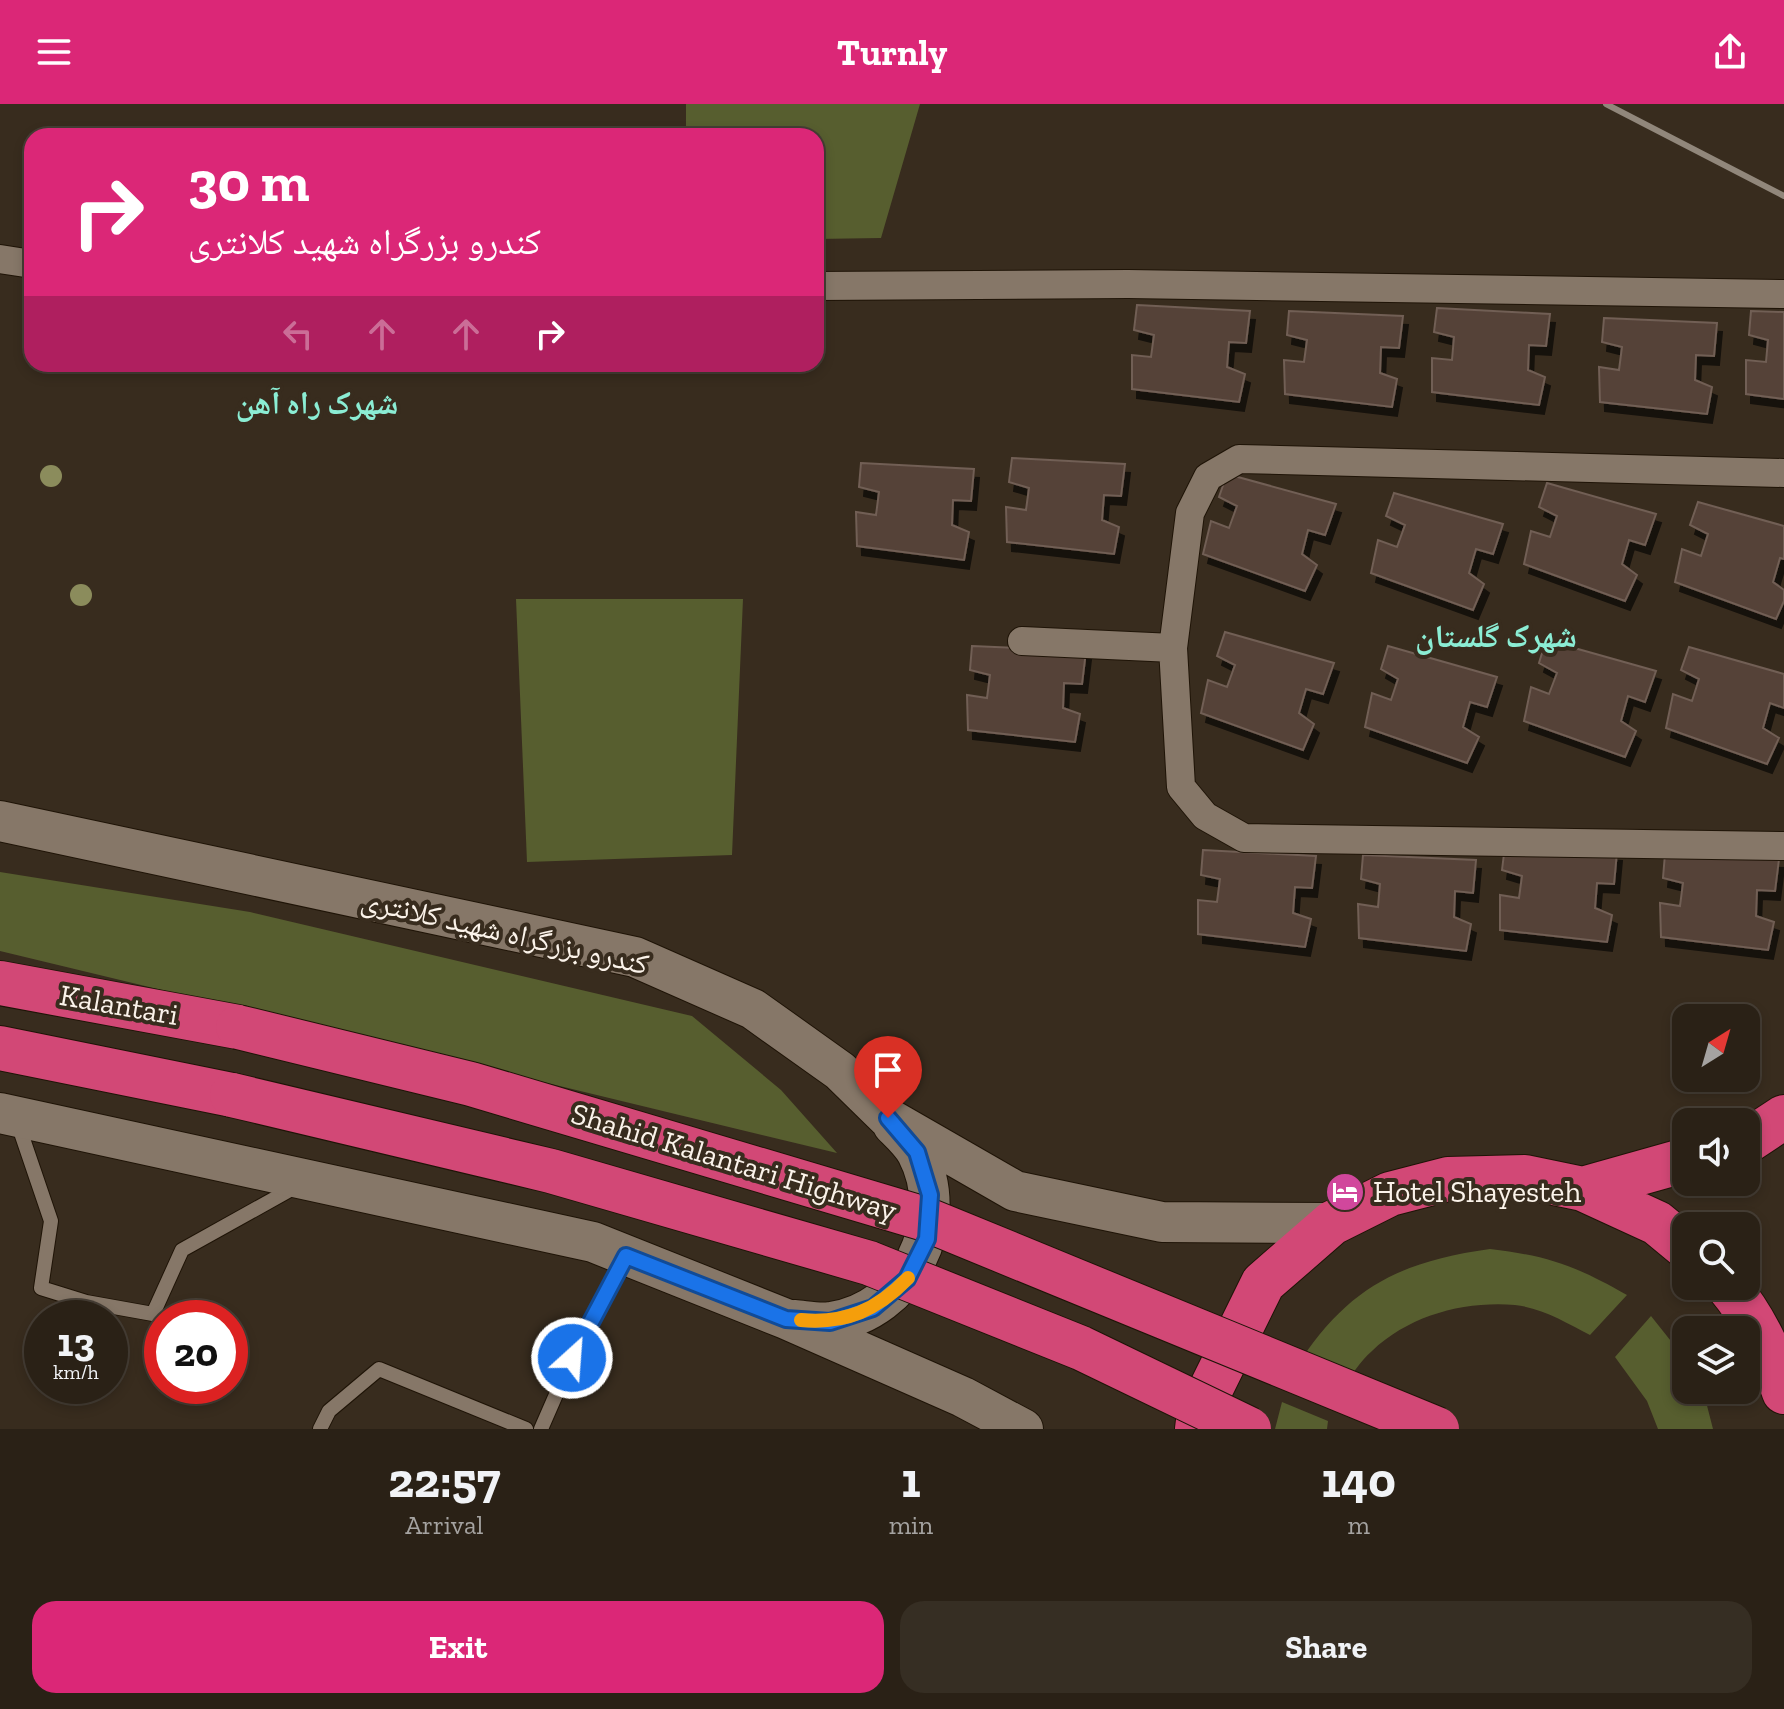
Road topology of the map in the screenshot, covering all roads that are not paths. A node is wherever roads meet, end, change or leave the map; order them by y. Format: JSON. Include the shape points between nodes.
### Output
{"nodes":[{"id":1,"x":0,"y":259,"type":"edge"},
{"id":2,"x":24,"y":263,"type":"edge"},
{"id":3,"x":824,"y":286,"type":"edge"},
{"id":4,"x":1784,"y":294,"type":"edge"},
{"id":5,"x":1784,"y":473,"type":"edge"},
{"id":6,"x":1022,"y":641,"type":"dead end"},
{"id":7,"x":1173,"y":648,"type":"junction"},
{"id":8,"x":0,"y":821,"type":"edge"},
{"id":9,"x":1784,"y":846,"type":"edge"},
{"id":10,"x":0,"y":983,"type":"edge"},
{"id":11,"x":238,"y":1027,"type":"joint"},
{"id":12,"x":0,"y":1048,"type":"edge"},
{"id":13,"x":8,"y":1114,"type":"edge"},
{"id":14,"x":1784,"y":1117,"type":"edge"},
{"id":15,"x":888,"y":1118,"type":"junction"},
{"id":16,"x":1760,"y":1133,"type":"edge"},
{"id":17,"x":1672,"y":1164,"type":"edge"},
{"id":18,"x":309,"y":1180,"type":"junction"},
{"id":19,"x":1583,"y":1189,"type":"junction"},
{"id":20,"x":1332,"y":1223,"type":"junction"},
{"id":21,"x":1672,"y":1235,"type":"edge"},
{"id":22,"x":626,"y":1256,"type":"junction"},
{"id":23,"x":1740,"y":1300,"type":"edge"},
{"id":24,"x":786,"y":1319,"type":"junction"},
{"id":25,"x":1780,"y":1360,"type":"edge"},
{"id":26,"x":320,"y":1429,"type":"edge"},
{"id":27,"x":526,"y":1429,"type":"edge"},
{"id":28,"x":541,"y":1429,"type":"edge"},
{"id":29,"x":1023,"y":1429,"type":"edge"},
{"id":30,"x":1197,"y":1429,"type":"edge"},
{"id":31,"x":1249,"y":1429,"type":"edge"},
{"id":32,"x":1437,"y":1429,"type":"edge"}],
"edges":[{"from":1,"to":2,"type":"street"},
{"from":3,"to":4,"type":"street","via":[[1128,284]]},
{"from":5,"to":7,"type":"street","via":[[1239,459],[1208,477],[1190,513]]},
{"from":6,"to":7,"type":"street"},
{"from":7,"to":9,"type":"street","via":[[1181,787],[1205,816],[1244,838]]},
{"from":8,"to":15,"type":"main road","name":"کندرو بزرگراه شهید کلانتری","via":[[635,957],[753,1009],[840,1071]]},
{"from":10,"to":11,"type":"highway","name":"Kalantari"},
{"from":11,"to":32,"type":"highway","name":"Shahid Kalantari Highway","bridge":true,"via":[[471,1084],[925,1219]]},
{"from":12,"to":31,"type":"highway","name":"Shahid Kalantari Highway","bridge":true,"via":[[232,1095],[551,1171],[869,1263],[1081,1348]]},
{"from":13,"to":18,"type":"main road"},
{"from":13,"to":18,"type":"lane","via":[[51,1221],[41,1288],[86,1302],[153,1314],[182,1250]]},
{"from":14,"to":16,"type":"highway"},
{"from":15,"to":20,"type":"main road","name":"کندرو بزرگراه شهید کلانتری","via":[[1015,1191],[1162,1222]]},
{"from":15,"to":24,"type":"main road","via":[[917,1152],[930,1195],[927,1239],[907,1279],[873,1308],[859,1313],[830,1322]]},
{"from":17,"to":19,"type":"highway"},
{"from":18,"to":22,"type":"main road","via":[[593,1242]]},
{"from":19,"to":20,"type":"highway","via":[[1525,1177],[1448,1179],[1390,1194]]},
{"from":19,"to":21,"type":"highway","via":[[1657,1223]]},
{"from":20,"to":30,"type":"highway","via":[[1263,1283],[1199,1413]]},
{"from":22,"to":24,"type":"main road"},
{"from":22,"to":28,"type":"lane","via":[[582,1335]]},
{"from":23,"to":25,"type":"highway"},
{"from":24,"to":29,"type":"main road"},
{"from":26,"to":27,"type":"lane","via":[[329,1411],[379,1369]]}]}
